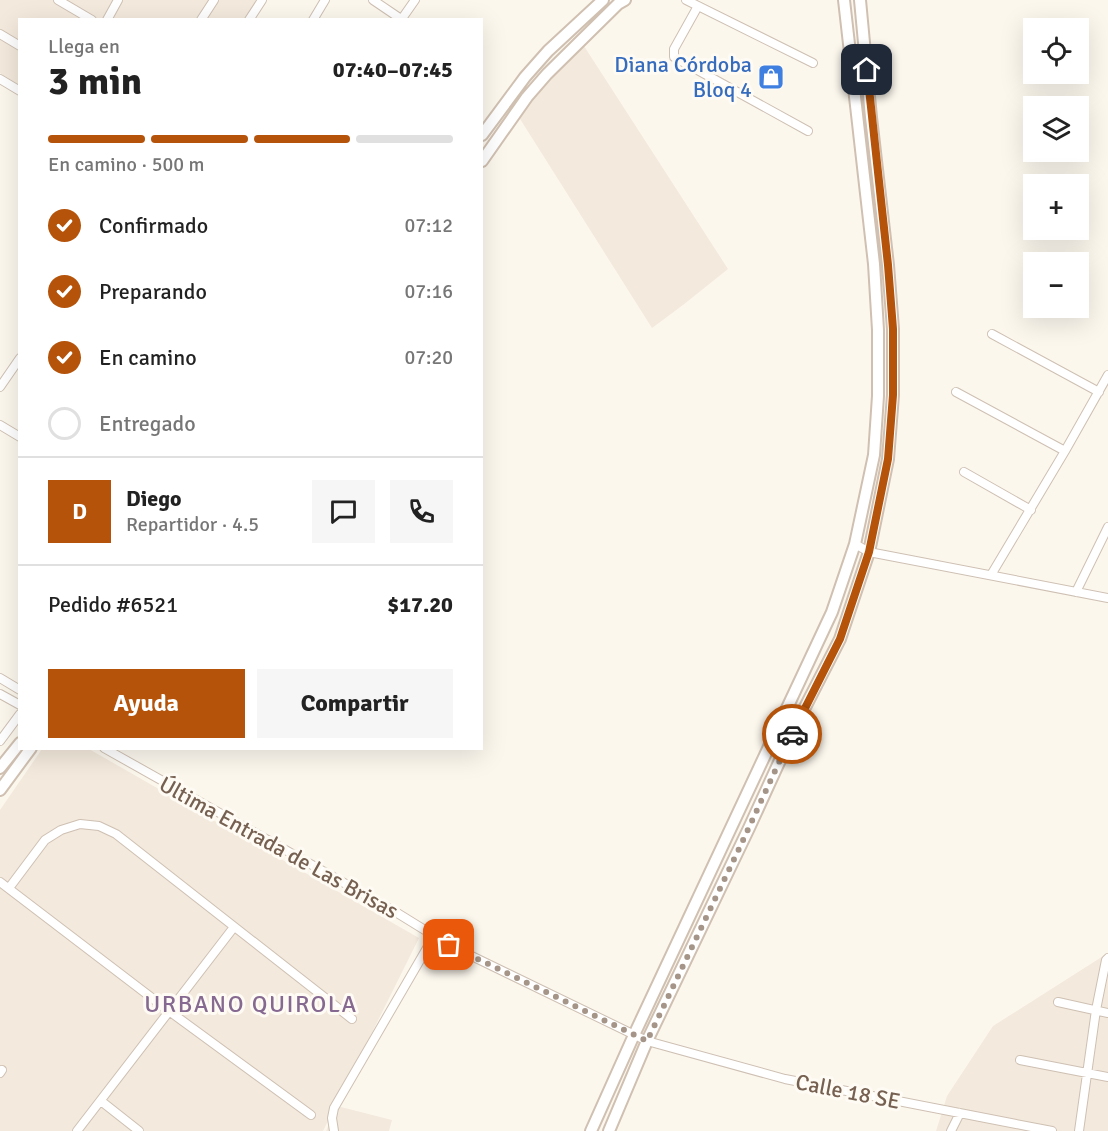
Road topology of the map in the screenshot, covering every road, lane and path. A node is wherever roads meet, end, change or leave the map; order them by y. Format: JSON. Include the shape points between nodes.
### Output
{"nodes":[{"id":1,"x":58,"y":0,"type":"edge"},
{"id":2,"x":118,"y":0,"type":"edge"},
{"id":3,"x":214,"y":0,"type":"edge"},
{"id":4,"x":262,"y":0,"type":"edge"},
{"id":5,"x":325,"y":0,"type":"edge"},
{"id":6,"x":372,"y":0,"type":"edge"},
{"id":7,"x":415,"y":0,"type":"edge"},
{"id":8,"x":603,"y":0,"type":"edge"},
{"id":9,"x":625,"y":0,"type":"edge"},
{"id":10,"x":686,"y":0,"type":"edge"},
{"id":11,"x":844,"y":0,"type":"edge"},
{"id":12,"x":860,"y":0,"type":"edge"},
{"id":13,"x":698,"y":6,"type":"junction"},
{"id":14,"x":89,"y":18,"type":"edge"},
{"id":15,"x":108,"y":18,"type":"edge"},
{"id":16,"x":202,"y":18,"type":"edge"},
{"id":17,"x":250,"y":18,"type":"edge"},
{"id":18,"x":314,"y":18,"type":"edge"},
{"id":19,"x":399,"y":18,"type":"edge"},
{"id":20,"x":402,"y":18,"type":"edge"},
{"id":21,"x":0,"y":34,"type":"edge"},
{"id":22,"x":18,"y":45,"type":"edge"},
{"id":23,"x":813,"y":63,"type":"dead end"},
{"id":24,"x":0,"y":79,"type":"edge"},
{"id":25,"x":18,"y":90,"type":"edge"},
{"id":26,"x":808,"y":131,"type":"dead end"},
{"id":27,"x":483,"y":134,"type":"edge"},
{"id":28,"x":483,"y":160,"type":"edge"},
{"id":29,"x":992,"y":334,"type":"dead end"},
{"id":30,"x":18,"y":361,"type":"edge"},
{"id":31,"x":1108,"y":375,"type":"edge"},
{"id":32,"x":0,"y":387,"type":"edge"},
{"id":33,"x":956,"y":392,"type":"dead end"},
{"id":34,"x":1099,"y":392,"type":"junction"},
{"id":35,"x":0,"y":425,"type":"edge"},
{"id":36,"x":18,"y":436,"type":"edge"},
{"id":37,"x":1065,"y":452,"type":"junction"},
{"id":38,"x":964,"y":472,"type":"dead end"},
{"id":39,"x":1031,"y":510,"type":"junction"},
{"id":40,"x":1108,"y":527,"type":"edge"},
{"id":41,"x":855,"y":544,"type":"junction"},
{"id":42,"x":869,"y":552,"type":"junction"},
{"id":43,"x":991,"y":575,"type":"junction"},
{"id":44,"x":1076,"y":592,"type":"junction"},
{"id":45,"x":1108,"y":598,"type":"edge"},
{"id":46,"x":0,"y":678,"type":"edge"},
{"id":47,"x":18,"y":689,"type":"edge"},
{"id":48,"x":0,"y":693,"type":"edge"},
{"id":49,"x":18,"y":704,"type":"edge"},
{"id":50,"x":18,"y":717,"type":"edge"},
{"id":51,"x":0,"y":741,"type":"edge"},
{"id":52,"x":18,"y":746,"type":"edge"},
{"id":53,"x":30,"y":750,"type":"edge"},
{"id":54,"x":108,"y":750,"type":"edge"},
{"id":55,"x":0,"y":768,"type":"edge"},
{"id":56,"x":0,"y":790,"type":"edge"},
{"id":57,"x":0,"y":882,"type":"edge"},
{"id":58,"x":9,"y":888,"type":"junction"},
{"id":59,"x":234,"y":927,"type":"junction"},
{"id":60,"x":434,"y":936,"type":"junction"},
{"id":61,"x":1108,"y":958,"type":"edge"},
{"id":62,"x":1058,"y":1002,"type":"dead end"},
{"id":63,"x":1096,"y":1010,"type":"junction"},
{"id":64,"x":169,"y":1011,"type":"junction"},
{"id":65,"x":1108,"y":1013,"type":"edge"},
{"id":66,"x":352,"y":1019,"type":"dead end"},
{"id":67,"x":634,"y":1035,"type":"junction"},
{"id":68,"x":647,"y":1041,"type":"junction"},
{"id":69,"x":1020,"y":1060,"type":"dead end"},
{"id":70,"x":1088,"y":1073,"type":"junction"},
{"id":71,"x":1108,"y":1077,"type":"edge"},
{"id":72,"x":101,"y":1101,"type":"junction"},
{"id":73,"x":960,"y":1113,"type":"junction"},
{"id":74,"x":310,"y":1115,"type":"dead end"},
{"id":75,"x":77,"y":1131,"type":"edge"},
{"id":76,"x":139,"y":1131,"type":"edge"},
{"id":77,"x":333,"y":1131,"type":"edge"},
{"id":78,"x":591,"y":1131,"type":"edge"},
{"id":79,"x":609,"y":1131,"type":"edge"},
{"id":80,"x":951,"y":1131,"type":"edge"},
{"id":81,"x":1052,"y":1131,"type":"edge"},
{"id":82,"x":1079,"y":1131,"type":"edge"}],
"edges":[{"from":1,"to":14,"type":"street"},
{"from":2,"to":15,"type":"street"},
{"from":3,"to":16,"type":"street"},
{"from":4,"to":17,"type":"street"},
{"from":5,"to":18,"type":"street"},
{"from":6,"to":19,"type":"street"},
{"from":7,"to":20,"type":"street"},
{"from":8,"to":27,"type":"main road","via":[[548,51]]},
{"from":9,"to":28,"type":"main road","via":[[547,74]]},
{"from":10,"to":13,"type":"street"},
{"from":11,"to":41,"type":"main road","via":[[870,219],[878,330],[874,455]]},
{"from":12,"to":42,"type":"main road","via":[[893,329],[888,459]]},
{"from":13,"to":23,"type":"street"},
{"from":13,"to":26,"type":"street","via":[[674,49],[674,57]]},
{"from":21,"to":22,"type":"street"},
{"from":24,"to":25,"type":"street"},
{"from":29,"to":34,"type":"street"},
{"from":30,"to":32,"type":"street"},
{"from":31,"to":34,"type":"street"},
{"from":33,"to":37,"type":"street"},
{"from":34,"to":37,"type":"street"},
{"from":35,"to":36,"type":"street"},
{"from":37,"to":39,"type":"street"},
{"from":38,"to":39,"type":"street"},
{"from":39,"to":43,"type":"street"},
{"from":40,"to":44,"type":"street"},
{"from":41,"to":42,"type":"street"},
{"from":41,"to":67,"type":"main road","via":[[832,612]]},
{"from":42,"to":43,"type":"street"},
{"from":42,"to":68,"type":"main road","via":[[840,639]]},
{"from":43,"to":44,"type":"street"},
{"from":44,"to":45,"type":"street"},
{"from":46,"to":47,"type":"street"},
{"from":48,"to":49,"type":"street"},
{"from":50,"to":51,"type":"street"},
{"from":52,"to":55,"type":"main road"},
{"from":53,"to":56,"type":"main road"},
{"from":54,"to":60,"type":"street","name":"Última Entrada de Las Brisas"},
{"from":57,"to":58,"type":"street"},
{"from":58,"to":59,"type":"street","via":[[45,840],[80,824],[99,826],[116,834]]},
{"from":58,"to":64,"type":"street"},
{"from":59,"to":64,"type":"street"},
{"from":59,"to":66,"type":"street"},
{"from":60,"to":67,"type":"street","name":"Última Entrada de Las Brisas"},
{"from":60,"to":77,"type":"street","via":[[334,1108]]},
{"from":61,"to":63,"type":"street"},
{"from":62,"to":63,"type":"street"},
{"from":63,"to":65,"type":"street"},
{"from":63,"to":70,"type":"street"},
{"from":64,"to":72,"type":"street"},
{"from":64,"to":74,"type":"street"},
{"from":67,"to":68,"type":"street","name":"Última Entrada de Las Brisas"},
{"from":67,"to":78,"type":"main road"},
{"from":68,"to":73,"type":"street","name":"Calle 18 SE","via":[[785,1079]]},
{"from":68,"to":79,"type":"main road"},
{"from":69,"to":70,"type":"street"},
{"from":70,"to":71,"type":"street"},
{"from":70,"to":82,"type":"street"},
{"from":72,"to":75,"type":"street"},
{"from":72,"to":76,"type":"street"},
{"from":73,"to":80,"type":"street"},
{"from":73,"to":81,"type":"street","name":"Calle 18 SE"}]}
